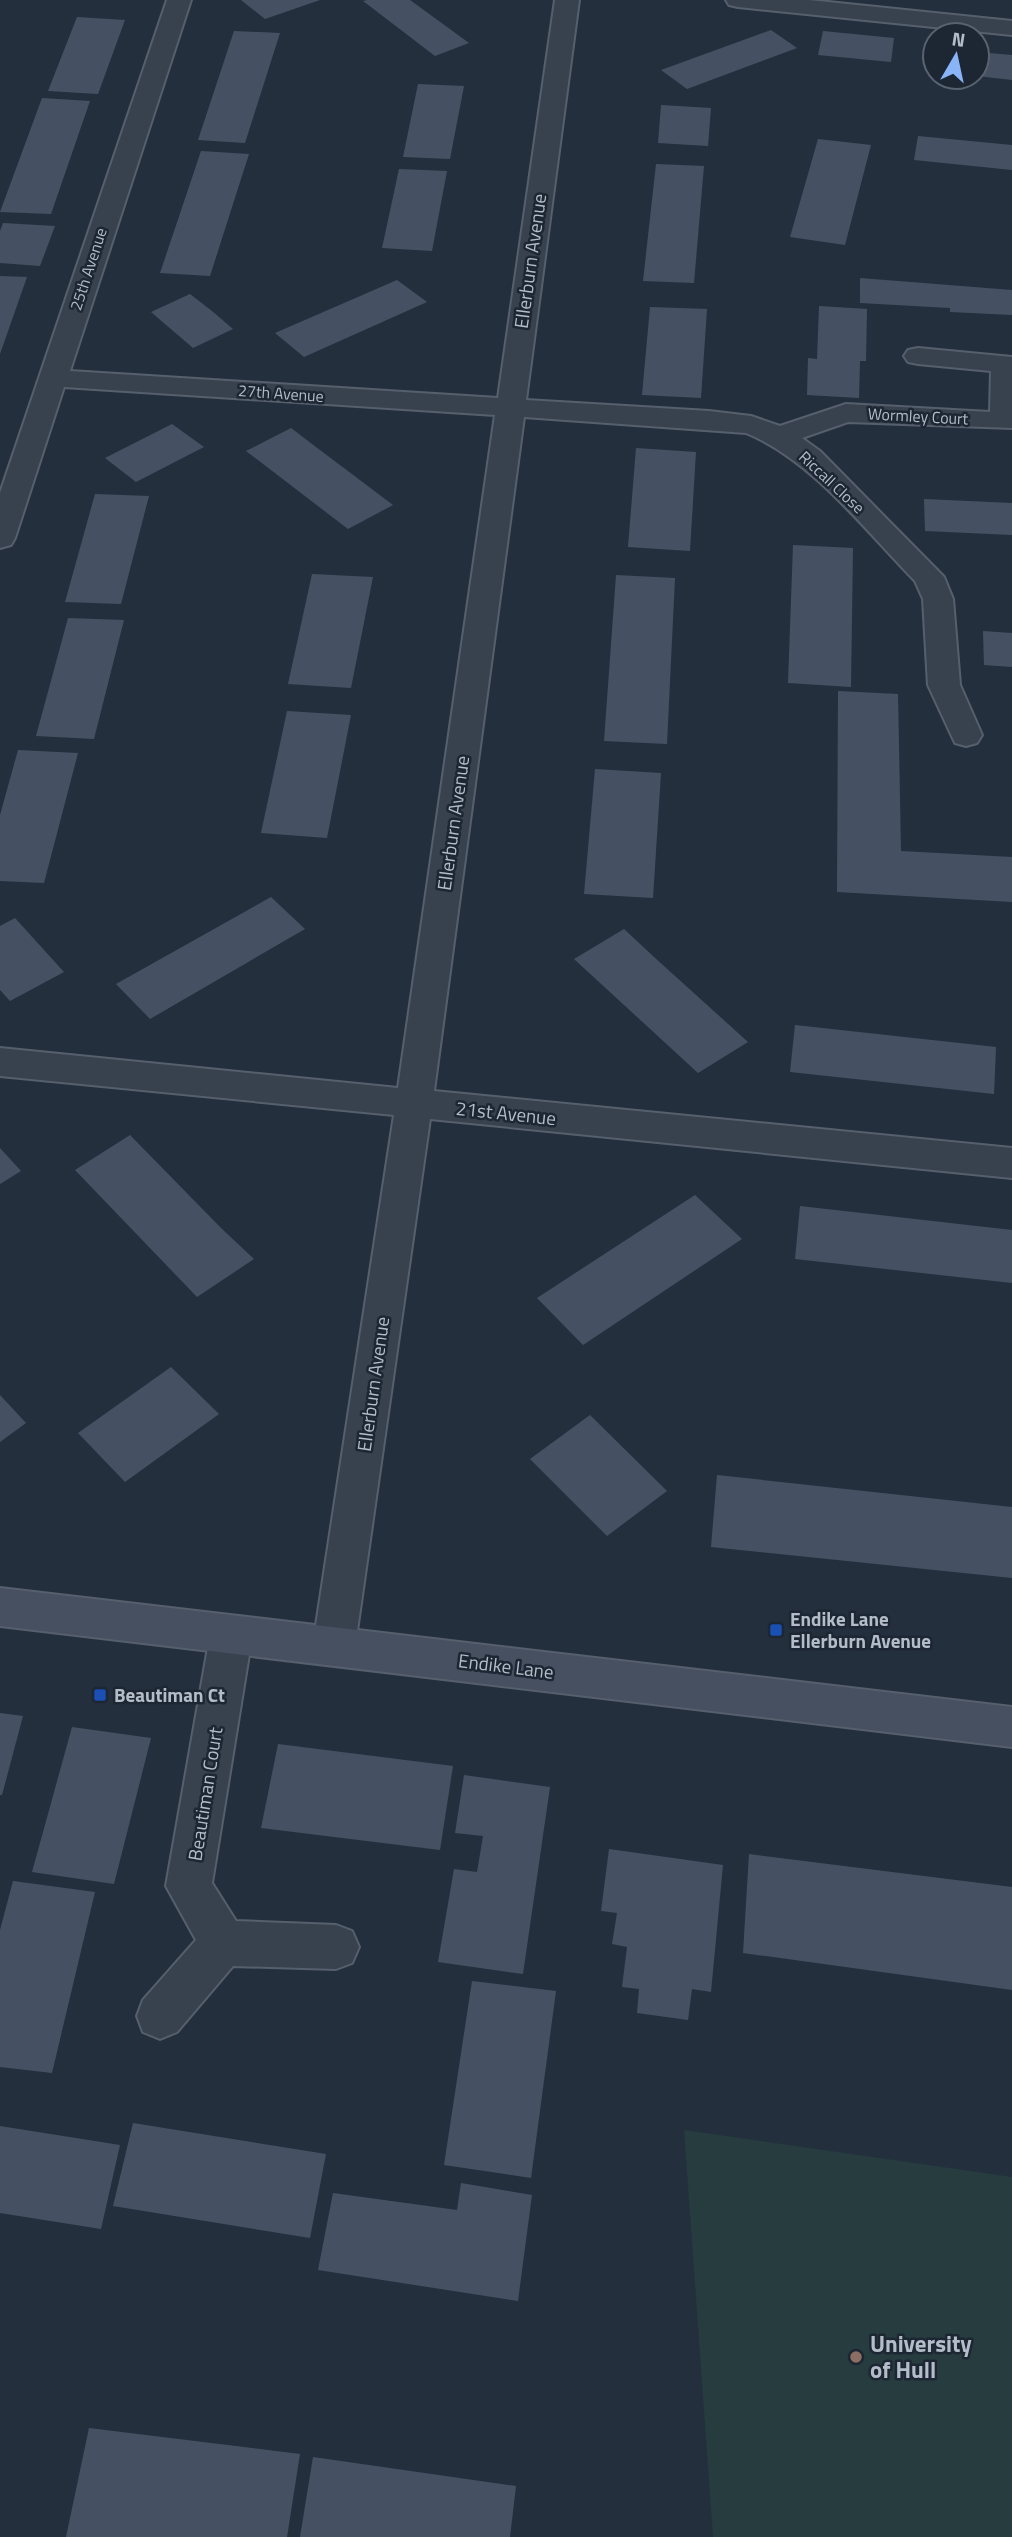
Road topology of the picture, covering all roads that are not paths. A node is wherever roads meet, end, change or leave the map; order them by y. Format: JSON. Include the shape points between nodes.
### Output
{"nodes":[{"id":1,"x":179,"y":0,"type":"edge"},
{"id":2,"x":567,"y":0,"type":"edge"},
{"id":3,"x":738,"y":0,"type":"edge"},
{"id":4,"x":1012,"y":27,"type":"edge"},
{"id":5,"x":918,"y":356,"type":"dead end"},
{"id":6,"x":1008,"y":365,"type":"edge"},
{"id":7,"x":53,"y":378,"type":"junction"},
{"id":8,"x":509,"y":409,"type":"junction"},
{"id":9,"x":779,"y":436,"type":"junction"},
{"id":10,"x":0,"y":538,"type":"edge"},
{"id":11,"x":967,"y":735,"type":"dead end"},
{"id":12,"x":0,"y":1062,"type":"edge"},
{"id":13,"x":414,"y":1104,"type":"junction"},
{"id":14,"x":1012,"y":1163,"type":"edge"},
{"id":15,"x":0,"y":1607,"type":"edge"},
{"id":16,"x":231,"y":1636,"type":"junction"},
{"id":17,"x":334,"y":1645,"type":"junction"},
{"id":18,"x":1012,"y":1727,"type":"edge"},
{"id":19,"x":223,"y":1943,"type":"junction"},
{"id":20,"x":336,"y":1947,"type":"dead end"},
{"id":21,"x":160,"y":2016,"type":"dead end"}],
"edges":[{"from":1,"to":7,"type":"street","name":"25th Avenue"},
{"from":2,"to":8,"type":"street","name":"Ellerburn Avenue"},
{"from":3,"to":4,"type":"street"},
{"from":5,"to":6,"type":"street","name":"Wormley Court"},
{"from":6,"to":9,"type":"street","name":"Wormley Court","via":[[1004,421],[846,413]]},
{"from":7,"to":8,"type":"street","name":"27th Avenue"},
{"from":7,"to":10,"type":"street","name":"25th Avenue"},
{"from":8,"to":9,"type":"street","name":"Riccall Close","via":[[709,420],[751,425]]},
{"from":8,"to":13,"type":"street","name":"Ellerburn Avenue"},
{"from":9,"to":11,"type":"street","name":"Riccall Close","via":[[810,457],[929,577],[938,599],[944,685]]},
{"from":12,"to":13,"type":"street","name":"21st Avenue"},
{"from":13,"to":14,"type":"street","name":"21st Avenue"},
{"from":13,"to":17,"type":"street","name":"Ellerburn Avenue"},
{"from":15,"to":16,"type":"street","name":"Endike Lane"},
{"from":16,"to":17,"type":"street","name":"Endike Lane"},
{"from":16,"to":19,"type":"street","name":"Beautiman Court","via":[[189,1886]]},
{"from":17,"to":18,"type":"street","name":"Endike Lane"},
{"from":19,"to":20,"type":"street"},
{"from":19,"to":21,"type":"street"}]}
